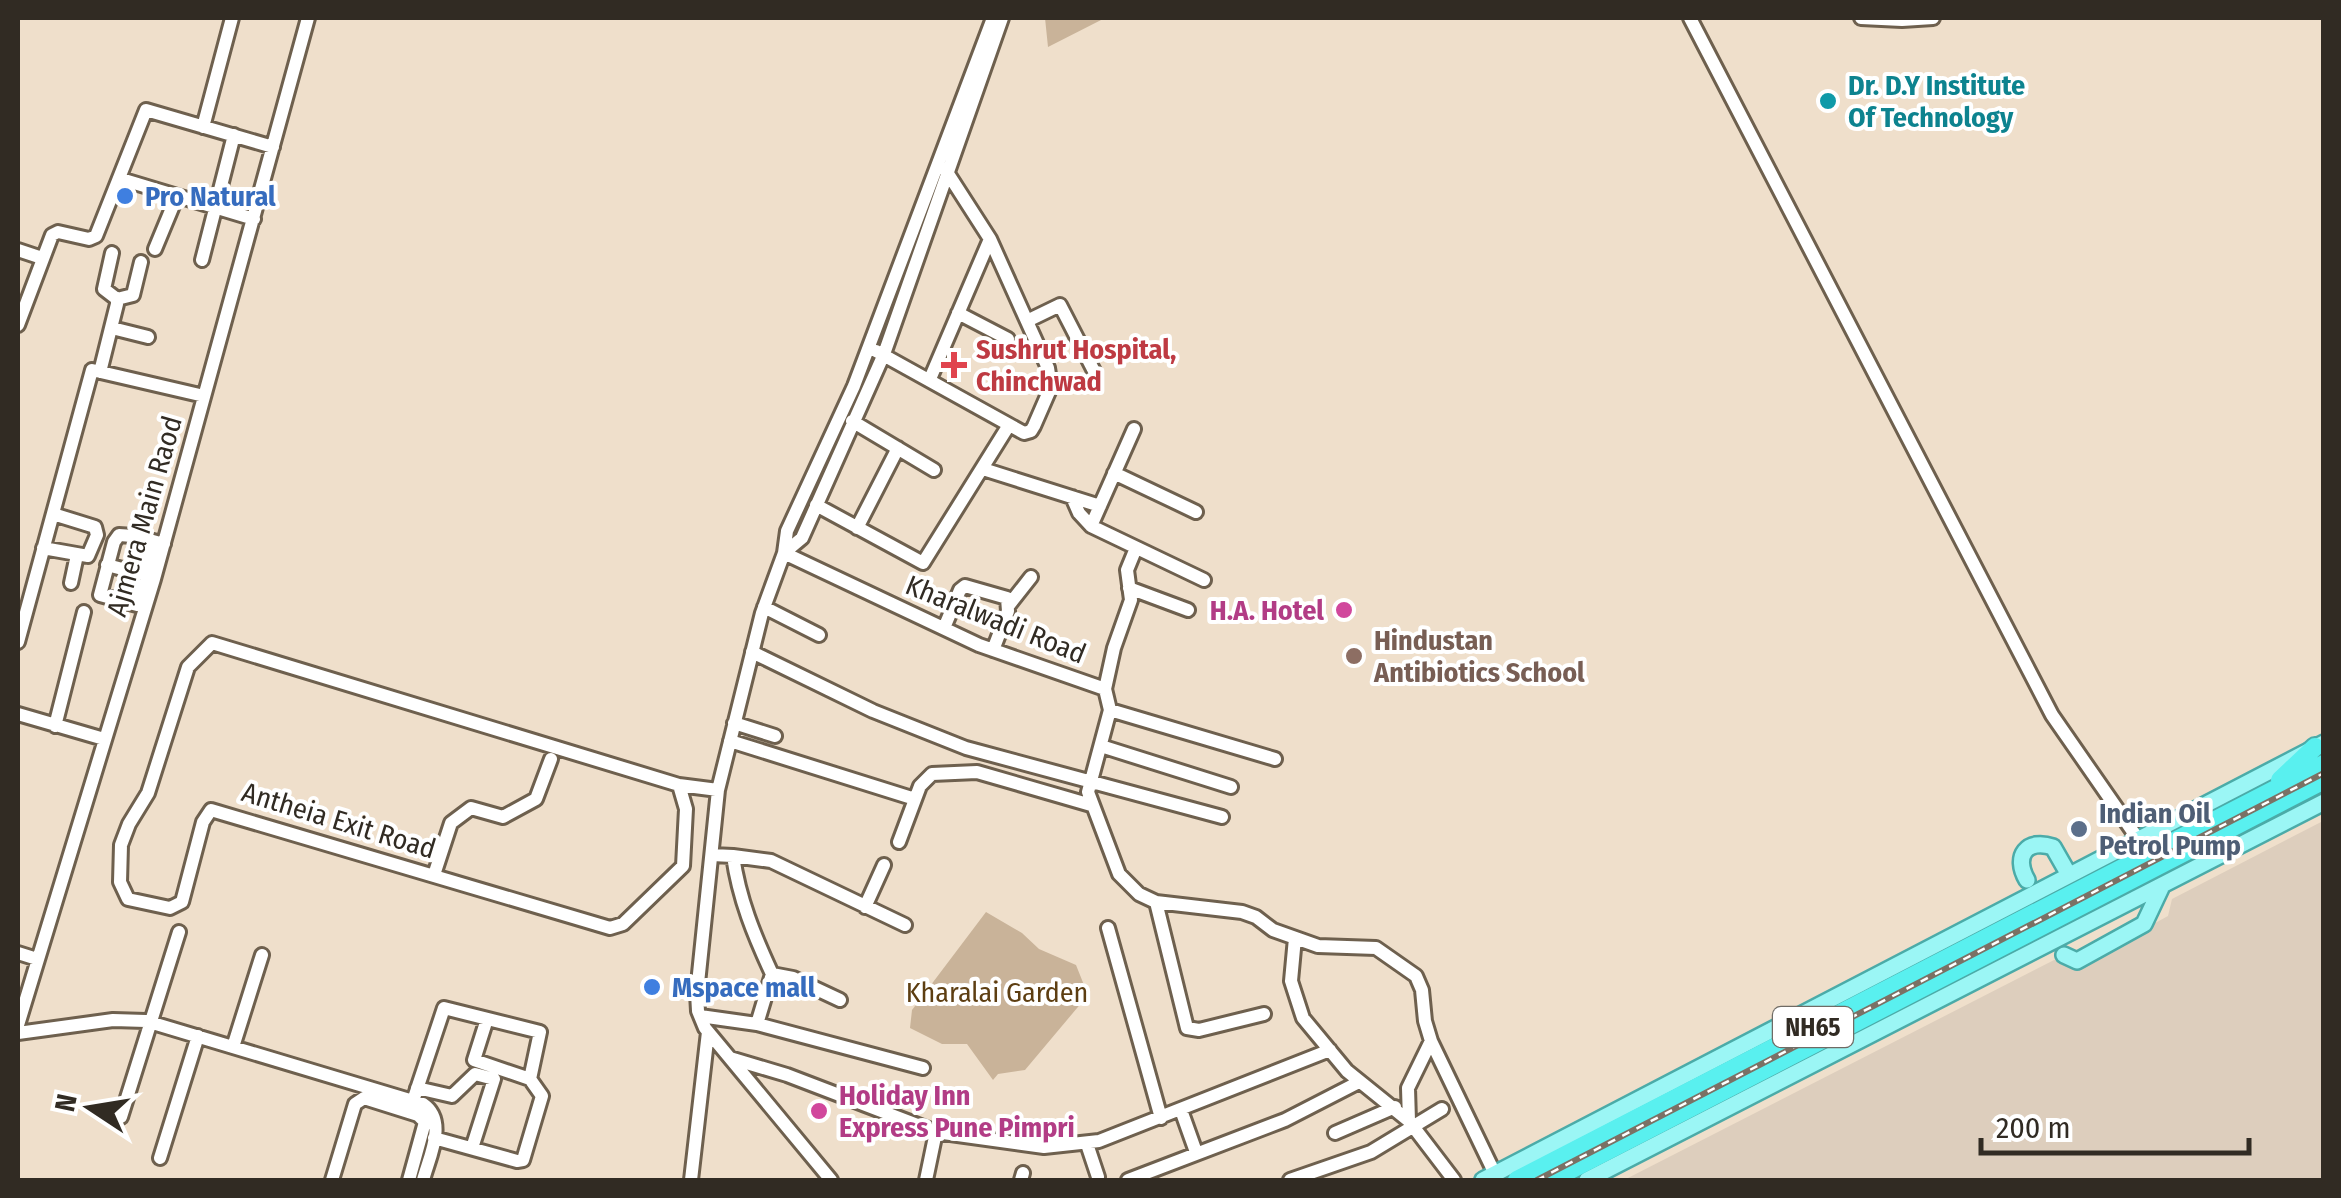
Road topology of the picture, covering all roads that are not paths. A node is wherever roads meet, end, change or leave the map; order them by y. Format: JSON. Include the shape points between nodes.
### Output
{"nodes":[{"id":1,"x":232,"y":18,"type":"edge"},
{"id":2,"x":308,"y":18,"type":"edge"},
{"id":3,"x":993,"y":18,"type":"edge"},
{"id":4,"x":1002,"y":18,"type":"edge"},
{"id":5,"x":1690,"y":18,"type":"edge"},
{"id":6,"x":1862,"y":18,"type":"edge"},
{"id":7,"x":1933,"y":18,"type":"edge"},
{"id":8,"x":203,"y":127,"type":"junction"},
{"id":9,"x":234,"y":134,"type":"junction"},
{"id":10,"x":273,"y":147,"type":"junction"},
{"id":11,"x":943,"y":168,"type":"junction"},
{"id":12,"x":121,"y":179,"type":"junction"},
{"id":13,"x":177,"y":196,"type":"junction"},
{"id":14,"x":215,"y":208,"type":"junction"},
{"id":15,"x":254,"y":219,"type":"junction"},
{"id":16,"x":990,"y":239,"type":"junction"},
{"id":17,"x":156,"y":249,"type":"dead end"},
{"id":18,"x":18,"y":250,"type":"edge"},
{"id":19,"x":112,"y":253,"type":"dead end"},
{"id":20,"x":42,"y":258,"type":"junction"},
{"id":21,"x":202,"y":260,"type":"dead end"},
{"id":22,"x":141,"y":262,"type":"dead end"},
{"id":23,"x":117,"y":299,"type":"junction"},
{"id":24,"x":958,"y":313,"type":"junction"},
{"id":25,"x":1027,"y":321,"type":"junction"},
{"id":26,"x":18,"y":325,"type":"edge"},
{"id":27,"x":112,"y":328,"type":"junction"},
{"id":28,"x":148,"y":337,"type":"dead end"},
{"id":29,"x":1008,"y":339,"type":"dead end"},
{"id":30,"x":869,"y":348,"type":"junction"},
{"id":31,"x":884,"y":354,"type":"junction"},
{"id":32,"x":100,"y":372,"type":"junction"},
{"id":33,"x":1095,"y":374,"type":"dead end"},
{"id":34,"x":930,"y":379,"type":"junction"},
{"id":35,"x":204,"y":396,"type":"junction"},
{"id":36,"x":852,"y":421,"type":"junction"},
{"id":37,"x":1009,"y":426,"type":"junction"},
{"id":38,"x":1134,"y":429,"type":"dead end"},
{"id":39,"x":898,"y":448,"type":"junction"},
{"id":40,"x":983,"y":469,"type":"junction"},
{"id":41,"x":934,"y":470,"type":"dead end"},
{"id":42,"x":1114,"y":473,"type":"junction"},
{"id":43,"x":1072,"y":497,"type":"junction"},
{"id":44,"x":816,"y":505,"type":"junction"},
{"id":45,"x":1100,"y":506,"type":"junction"},
{"id":46,"x":1196,"y":512,"type":"dead end"},
{"id":47,"x":52,"y":514,"type":"junction"},
{"id":48,"x":1091,"y":526,"type":"junction"},
{"id":49,"x":857,"y":528,"type":"junction"},
{"id":50,"x":158,"y":542,"type":"junction"},
{"id":51,"x":44,"y":548,"type":"junction"},
{"id":52,"x":1136,"y":548,"type":"junction"},
{"id":53,"x":784,"y":553,"type":"junction"},
{"id":54,"x":78,"y":554,"type":"junction"},
{"id":55,"x":107,"y":565,"type":"junction"},
{"id":56,"x":150,"y":576,"type":"junction"},
{"id":57,"x":1031,"y":577,"type":"dead end"},
{"id":58,"x":1204,"y":580,"type":"dead end"},
{"id":59,"x":71,"y":583,"type":"dead end"},
{"id":60,"x":1129,"y":588,"type":"junction"},
{"id":61,"x":1009,"y":605,"type":"junction"},
{"id":62,"x":764,"y":607,"type":"junction"},
{"id":63,"x":1188,"y":610,"type":"dead end"},
{"id":64,"x":84,"y":612,"type":"dead end"},
{"id":65,"x":944,"y":628,"type":"junction"},
{"id":66,"x":819,"y":635,"type":"dead end"},
{"id":67,"x":18,"y":642,"type":"edge"},
{"id":68,"x":993,"y":650,"type":"junction"},
{"id":69,"x":752,"y":652,"type":"junction"},
{"id":70,"x":1106,"y":689,"type":"junction"},
{"id":71,"x":1110,"y":710,"type":"junction"},
{"id":72,"x":18,"y":714,"type":"edge"},
{"id":73,"x":734,"y":724,"type":"junction"},
{"id":74,"x":54,"y":726,"type":"junction"},
{"id":75,"x":775,"y":736,"type":"dead end"},
{"id":76,"x":104,"y":740,"type":"junction"},
{"id":77,"x":730,"y":741,"type":"junction"},
{"id":78,"x":1101,"y":746,"type":"junction"},
{"id":79,"x":2321,"y":751,"type":"edge"},
{"id":80,"x":552,"y":759,"type":"dead end"},
{"id":81,"x":1276,"y":759,"type":"dead end"},
{"id":82,"x":2324,"y":780,"type":"edge"},
{"id":83,"x":1091,"y":782,"type":"junction"},
{"id":84,"x":678,"y":784,"type":"junction"},
{"id":85,"x":1232,"y":787,"type":"dead end"},
{"id":86,"x":718,"y":790,"type":"junction"},
{"id":87,"x":915,"y":799,"type":"junction"},
{"id":88,"x":2324,"y":799,"type":"edge"},
{"id":89,"x":2269,"y":800,"type":"junction"},
{"id":90,"x":1091,"y":805,"type":"junction"},
{"id":91,"x":1222,"y":817,"type":"dead end"},
{"id":92,"x":2138,"y":840,"type":"junction"},
{"id":93,"x":899,"y":842,"type":"dead end"},
{"id":94,"x":712,"y":855,"type":"junction"},
{"id":95,"x":733,"y":856,"type":"junction"},
{"id":96,"x":683,"y":866,"type":"junction"},
{"id":97,"x":884,"y":866,"type":"dead end"},
{"id":98,"x":710,"y":871,"type":"junction"},
{"id":99,"x":434,"y":875,"type":"junction"},
{"id":100,"x":2069,"y":876,"type":"junction"},
{"id":101,"x":2027,"y":880,"type":"dead end"},
{"id":102,"x":2111,"y":881,"type":"junction"},
{"id":103,"x":2161,"y":888,"type":"junction"},
{"id":104,"x":1156,"y":902,"type":"junction"},
{"id":105,"x":866,"y":907,"type":"junction"},
{"id":106,"x":905,"y":926,"type":"dead end"},
{"id":107,"x":1108,"y":928,"type":"dead end"},
{"id":108,"x":179,"y":932,"type":"dead end"},
{"id":109,"x":1295,"y":938,"type":"junction"},
{"id":110,"x":18,"y":953,"type":"edge"},
{"id":111,"x":262,"y":955,"type":"dead end"},
{"id":112,"x":2064,"y":956,"type":"dead end"},
{"id":113,"x":37,"y":959,"type":"junction"},
{"id":114,"x":772,"y":974,"type":"junction"},
{"id":115,"x":840,"y":1000,"type":"dead end"},
{"id":116,"x":1264,"y":1014,"type":"dead end"},
{"id":117,"x":700,"y":1016,"type":"junction"},
{"id":118,"x":487,"y":1018,"type":"junction"},
{"id":119,"x":151,"y":1022,"type":"junction"},
{"id":120,"x":757,"y":1024,"type":"junction"},
{"id":121,"x":18,"y":1025,"type":"edge"},
{"id":122,"x":708,"y":1032,"type":"junction"},
{"id":123,"x":18,"y":1033,"type":"edge"},
{"id":124,"x":198,"y":1036,"type":"junction"},
{"id":125,"x":1432,"y":1041,"type":"junction"},
{"id":126,"x":233,"y":1047,"type":"junction"},
{"id":127,"x":1330,"y":1050,"type":"junction"},
{"id":128,"x":729,"y":1058,"type":"junction"},
{"id":129,"x":923,"y":1068,"type":"dead end"},
{"id":130,"x":530,"y":1079,"type":"junction"},
{"id":131,"x":1359,"y":1082,"type":"junction"},
{"id":132,"x":415,"y":1094,"type":"junction"},
{"id":133,"x":1395,"y":1107,"type":"junction"},
{"id":134,"x":1442,"y":1109,"type":"dead end"},
{"id":135,"x":1181,"y":1110,"type":"junction"},
{"id":136,"x":122,"y":1117,"type":"dead end"},
{"id":137,"x":1162,"y":1118,"type":"junction"},
{"id":138,"x":1411,"y":1123,"type":"junction"},
{"id":139,"x":936,"y":1132,"type":"junction"},
{"id":140,"x":1335,"y":1134,"type":"dead end"},
{"id":141,"x":434,"y":1138,"type":"junction"},
{"id":142,"x":1086,"y":1144,"type":"junction"},
{"id":143,"x":472,"y":1148,"type":"junction"},
{"id":144,"x":1196,"y":1152,"type":"junction"},
{"id":145,"x":160,"y":1158,"type":"dead end"},
{"id":146,"x":1098,"y":1177,"type":"dead end"},
{"id":147,"x":1489,"y":1177,"type":"edge"},
{"id":148,"x":332,"y":1180,"type":"edge"},
{"id":149,"x":409,"y":1180,"type":"edge"},
{"id":150,"x":423,"y":1180,"type":"edge"},
{"id":151,"x":691,"y":1180,"type":"edge"},
{"id":152,"x":829,"y":1180,"type":"edge"},
{"id":153,"x":926,"y":1180,"type":"edge"},
{"id":154,"x":1128,"y":1180,"type":"edge"},
{"id":155,"x":1290,"y":1180,"type":"edge"},
{"id":156,"x":1454,"y":1180,"type":"edge"},
{"id":157,"x":1516,"y":1180,"type":"edge"},
{"id":158,"x":1550,"y":1180,"type":"edge"},
{"id":159,"x":1591,"y":1180,"type":"edge"}],
"edges":[{"from":1,"to":8,"type":"street"},
{"from":2,"to":10,"type":"street","name":"Ajmera Main Raod"},
{"from":3,"to":11,"type":"street"},
{"from":4,"to":11,"type":"street"},
{"from":5,"to":92,"type":"street","via":[[2052,715]]},
{"from":6,"to":7,"type":"street"},
{"from":8,"to":9,"type":"street"},
{"from":8,"to":12,"type":"street","via":[[146,110]]},
{"from":9,"to":10,"type":"street"},
{"from":9,"to":14,"type":"street"},
{"from":10,"to":15,"type":"street","name":"Ajmera Main Raod"},
{"from":11,"to":16,"type":"street"},
{"from":11,"to":30,"type":"street"},
{"from":11,"to":31,"type":"street"},
{"from":12,"to":13,"type":"street"},
{"from":12,"to":20,"type":"street","via":[[94,238],[55,233]]},
{"from":13,"to":14,"type":"street"},
{"from":13,"to":17,"type":"street"},
{"from":14,"to":15,"type":"street"},
{"from":14,"to":21,"type":"street"},
{"from":15,"to":35,"type":"street","name":"Ajmera Main Raod"},
{"from":16,"to":24,"type":"street"},
{"from":16,"to":25,"type":"street"},
{"from":18,"to":20,"type":"street"},
{"from":19,"to":23,"type":"street","via":[[104,289]]},
{"from":20,"to":26,"type":"street"},
{"from":22,"to":23,"type":"street","via":[[133,294]]},
{"from":23,"to":27,"type":"street"},
{"from":24,"to":29,"type":"street"},
{"from":24,"to":34,"type":"street"},
{"from":25,"to":33,"type":"street","via":[[1060,306]]},
{"from":25,"to":37,"type":"street","via":[[1050,387],[1031,431]]},
{"from":27,"to":28,"type":"street"},
{"from":27,"to":32,"type":"street"},
{"from":30,"to":31,"type":"street"},
{"from":30,"to":53,"type":"street","via":[[787,531]]},
{"from":31,"to":34,"type":"street"},
{"from":31,"to":36,"type":"street"},
{"from":32,"to":35,"type":"street"},
{"from":32,"to":47,"type":"street","via":[[92,370]]},
{"from":34,"to":37,"type":"street"},
{"from":35,"to":50,"type":"street","name":"Ajmera Main Raod"},
{"from":36,"to":39,"type":"street"},
{"from":36,"to":44,"type":"street"},
{"from":37,"to":40,"type":"street"},
{"from":38,"to":42,"type":"street"},
{"from":39,"to":41,"type":"street"},
{"from":39,"to":49,"type":"street"},
{"from":40,"to":43,"type":"street"},
{"from":40,"to":49,"type":"street","via":[[923,564]]},
{"from":42,"to":45,"type":"street"},
{"from":42,"to":46,"type":"street"},
{"from":43,"to":45,"type":"street"},
{"from":43,"to":48,"type":"street"},
{"from":44,"to":49,"type":"street"},
{"from":44,"to":53,"type":"street","via":[[802,538]]},
{"from":45,"to":48,"type":"street"},
{"from":47,"to":51,"type":"street"},
{"from":47,"to":54,"type":"street","via":[[95,527],[91,554]]},
{"from":48,"to":52,"type":"street"},
{"from":50,"to":55,"type":"street","via":[[119,534]]},
{"from":50,"to":56,"type":"street","name":"Ajmera Main Raod"},
{"from":51,"to":54,"type":"street"},
{"from":51,"to":67,"type":"street"},
{"from":52,"to":58,"type":"street"},
{"from":52,"to":60,"type":"street","via":[[1127,570]]},
{"from":53,"to":62,"type":"street"},
{"from":53,"to":65,"type":"street","name":"Kharalwadi Road"},
{"from":54,"to":59,"type":"street"},
{"from":55,"to":56,"type":"street"},
{"from":55,"to":56,"type":"street","via":[[100,594],[134,606]]},
{"from":56,"to":76,"type":"street","name":"Ajmera Main Raod"},
{"from":57,"to":61,"type":"street"},
{"from":60,"to":63,"type":"street"},
{"from":60,"to":70,"type":"street"},
{"from":61,"to":65,"type":"street","via":[[1007,598],[965,586]]},
{"from":61,"to":68,"type":"street"},
{"from":62,"to":66,"type":"street"},
{"from":62,"to":69,"type":"street"},
{"from":64,"to":74,"type":"street"},
{"from":65,"to":68,"type":"street","name":"Kharalwadi Road"},
{"from":68,"to":70,"type":"street","name":"Kharalwadi Road"},
{"from":69,"to":73,"type":"street"},
{"from":69,"to":83,"type":"street","via":[[923,732]]},
{"from":70,"to":71,"type":"street","name":"Kharalwadi Road"},
{"from":71,"to":78,"type":"street","name":"Kharalwadi Road"},
{"from":71,"to":81,"type":"street"},
{"from":72,"to":74,"type":"street"},
{"from":73,"to":75,"type":"street"},
{"from":73,"to":77,"type":"street"},
{"from":74,"to":76,"type":"street"},
{"from":76,"to":113,"type":"street","name":"Ajmera Main Raod"},
{"from":77,"to":86,"type":"street"},
{"from":77,"to":87,"type":"street"},
{"from":78,"to":83,"type":"street","name":"Kharalwadi Road"},
{"from":78,"to":85,"type":"street"},
{"from":79,"to":89,"type":"highway","number":"NH65"},
{"from":79,"to":92,"type":"main road"},
{"from":80,"to":99,"type":"street","via":[[536,799],[503,817],[471,808],[451,823]]},
{"from":82,"to":89,"type":"highway","number":"NH65"},
{"from":83,"to":90,"type":"street","name":"Kharalwadi Road"},
{"from":83,"to":91,"type":"street"},
{"from":84,"to":86,"type":"street","name":"Antheia Exit Road"},
{"from":84,"to":96,"type":"street","via":[[686,809]]},
{"from":84,"to":99,"type":"street","name":"Antheia Exit Road","via":[[224,645],[212,643],[188,667],[148,793],[121,845],[120,882],[128,899],[170,908],[182,902],[211,810]]},
{"from":86,"to":94,"type":"street"},
{"from":87,"to":90,"type":"street","via":[[926,776],[968,770]]},
{"from":87,"to":93,"type":"street"},
{"from":88,"to":89,"type":"highway"},
{"from":88,"to":103,"type":"main road"},
{"from":89,"to":102,"type":"highway","number":"NH65"},
{"from":90,"to":104,"type":"street","name":"Kharalwadi Road","via":[[1119,874]]},
{"from":92,"to":100,"type":"main road"},
{"from":94,"to":95,"type":"street"},
{"from":94,"to":98,"type":"street"},
{"from":95,"to":105,"type":"street","via":[[771,861]]},
{"from":95,"to":114,"type":"street","via":[[750,928]]},
{"from":96,"to":98,"type":"street"},
{"from":96,"to":99,"type":"street","name":"Antheia Exit Road","via":[[624,924],[610,928]]},
{"from":97,"to":105,"type":"street"},
{"from":98,"to":117,"type":"street"},
{"from":100,"to":101,"type":"main road","via":[[2053,847],[2038,844],[2022,855]]},
{"from":100,"to":147,"type":"main road"},
{"from":102,"to":157,"type":"highway","number":"NH65"},
{"from":102,"to":158,"type":"highway","number":"NH65"},
{"from":103,"to":112,"type":"main road","via":[[2144,924],[2077,961]]},
{"from":103,"to":159,"type":"main road"},
{"from":104,"to":109,"type":"street","via":[[1242,912]]},
{"from":104,"to":116,"type":"street","via":[[1188,1028]]},
{"from":105,"to":106,"type":"street"},
{"from":107,"to":137,"type":"street"},
{"from":108,"to":119,"type":"street"},
{"from":109,"to":125,"type":"street","via":[[1318,946],[1376,948],[1416,976]]},
{"from":109,"to":127,"type":"street","via":[[1293,996]]},
{"from":110,"to":113,"type":"street"},
{"from":111,"to":126,"type":"street"},
{"from":113,"to":121,"type":"street","name":"Ajmera Main Raod"},
{"from":114,"to":115,"type":"street"},
{"from":114,"to":120,"type":"street"},
{"from":117,"to":120,"type":"street"},
{"from":117,"to":122,"type":"street"},
{"from":118,"to":130,"type":"street","via":[[540,1032]]},
{"from":118,"to":130,"type":"street","via":[[474,1060]]},
{"from":118,"to":132,"type":"street","via":[[444,1008]]},
{"from":119,"to":123,"type":"street","via":[[112,1020]]},
{"from":119,"to":124,"type":"street"},
{"from":119,"to":136,"type":"street"},
{"from":120,"to":129,"type":"street"},
{"from":122,"to":128,"type":"street"},
{"from":122,"to":151,"type":"street"},
{"from":124,"to":126,"type":"street"},
{"from":124,"to":145,"type":"street"},
{"from":125,"to":138,"type":"street","via":[[1408,1088]]},
{"from":125,"to":147,"type":"street"},
{"from":126,"to":132,"type":"street"},
{"from":127,"to":131,"type":"street"},
{"from":127,"to":135,"type":"street"},
{"from":128,"to":139,"type":"street"},
{"from":128,"to":152,"type":"street"},
{"from":130,"to":143,"type":"street","via":[[542,1096],[523,1160]]},
{"from":131,"to":133,"type":"street"},
{"from":131,"to":144,"type":"street","via":[[1285,1120]]},
{"from":132,"to":141,"type":"street","via":[[435,1115]]},
{"from":132,"to":143,"type":"street","via":[[452,1096],[474,1074],[494,1079]]},
{"from":133,"to":138,"type":"street"},
{"from":133,"to":140,"type":"street"},
{"from":134,"to":138,"type":"street"},
{"from":135,"to":137,"type":"street"},
{"from":135,"to":144,"type":"street"},
{"from":137,"to":142,"type":"street"},
{"from":138,"to":155,"type":"street","via":[[1372,1152]]},
{"from":138,"to":156,"type":"street"},
{"from":139,"to":142,"type":"street","via":[[1044,1147]]},
{"from":139,"to":153,"type":"street"},
{"from":141,"to":143,"type":"street"},
{"from":141,"to":150,"type":"street"},
{"from":142,"to":146,"type":"street"},
{"from":144,"to":154,"type":"street"},
{"from":148,"to":149,"type":"street","via":[[355,1104],[364,1098],[425,1122]]}]}
